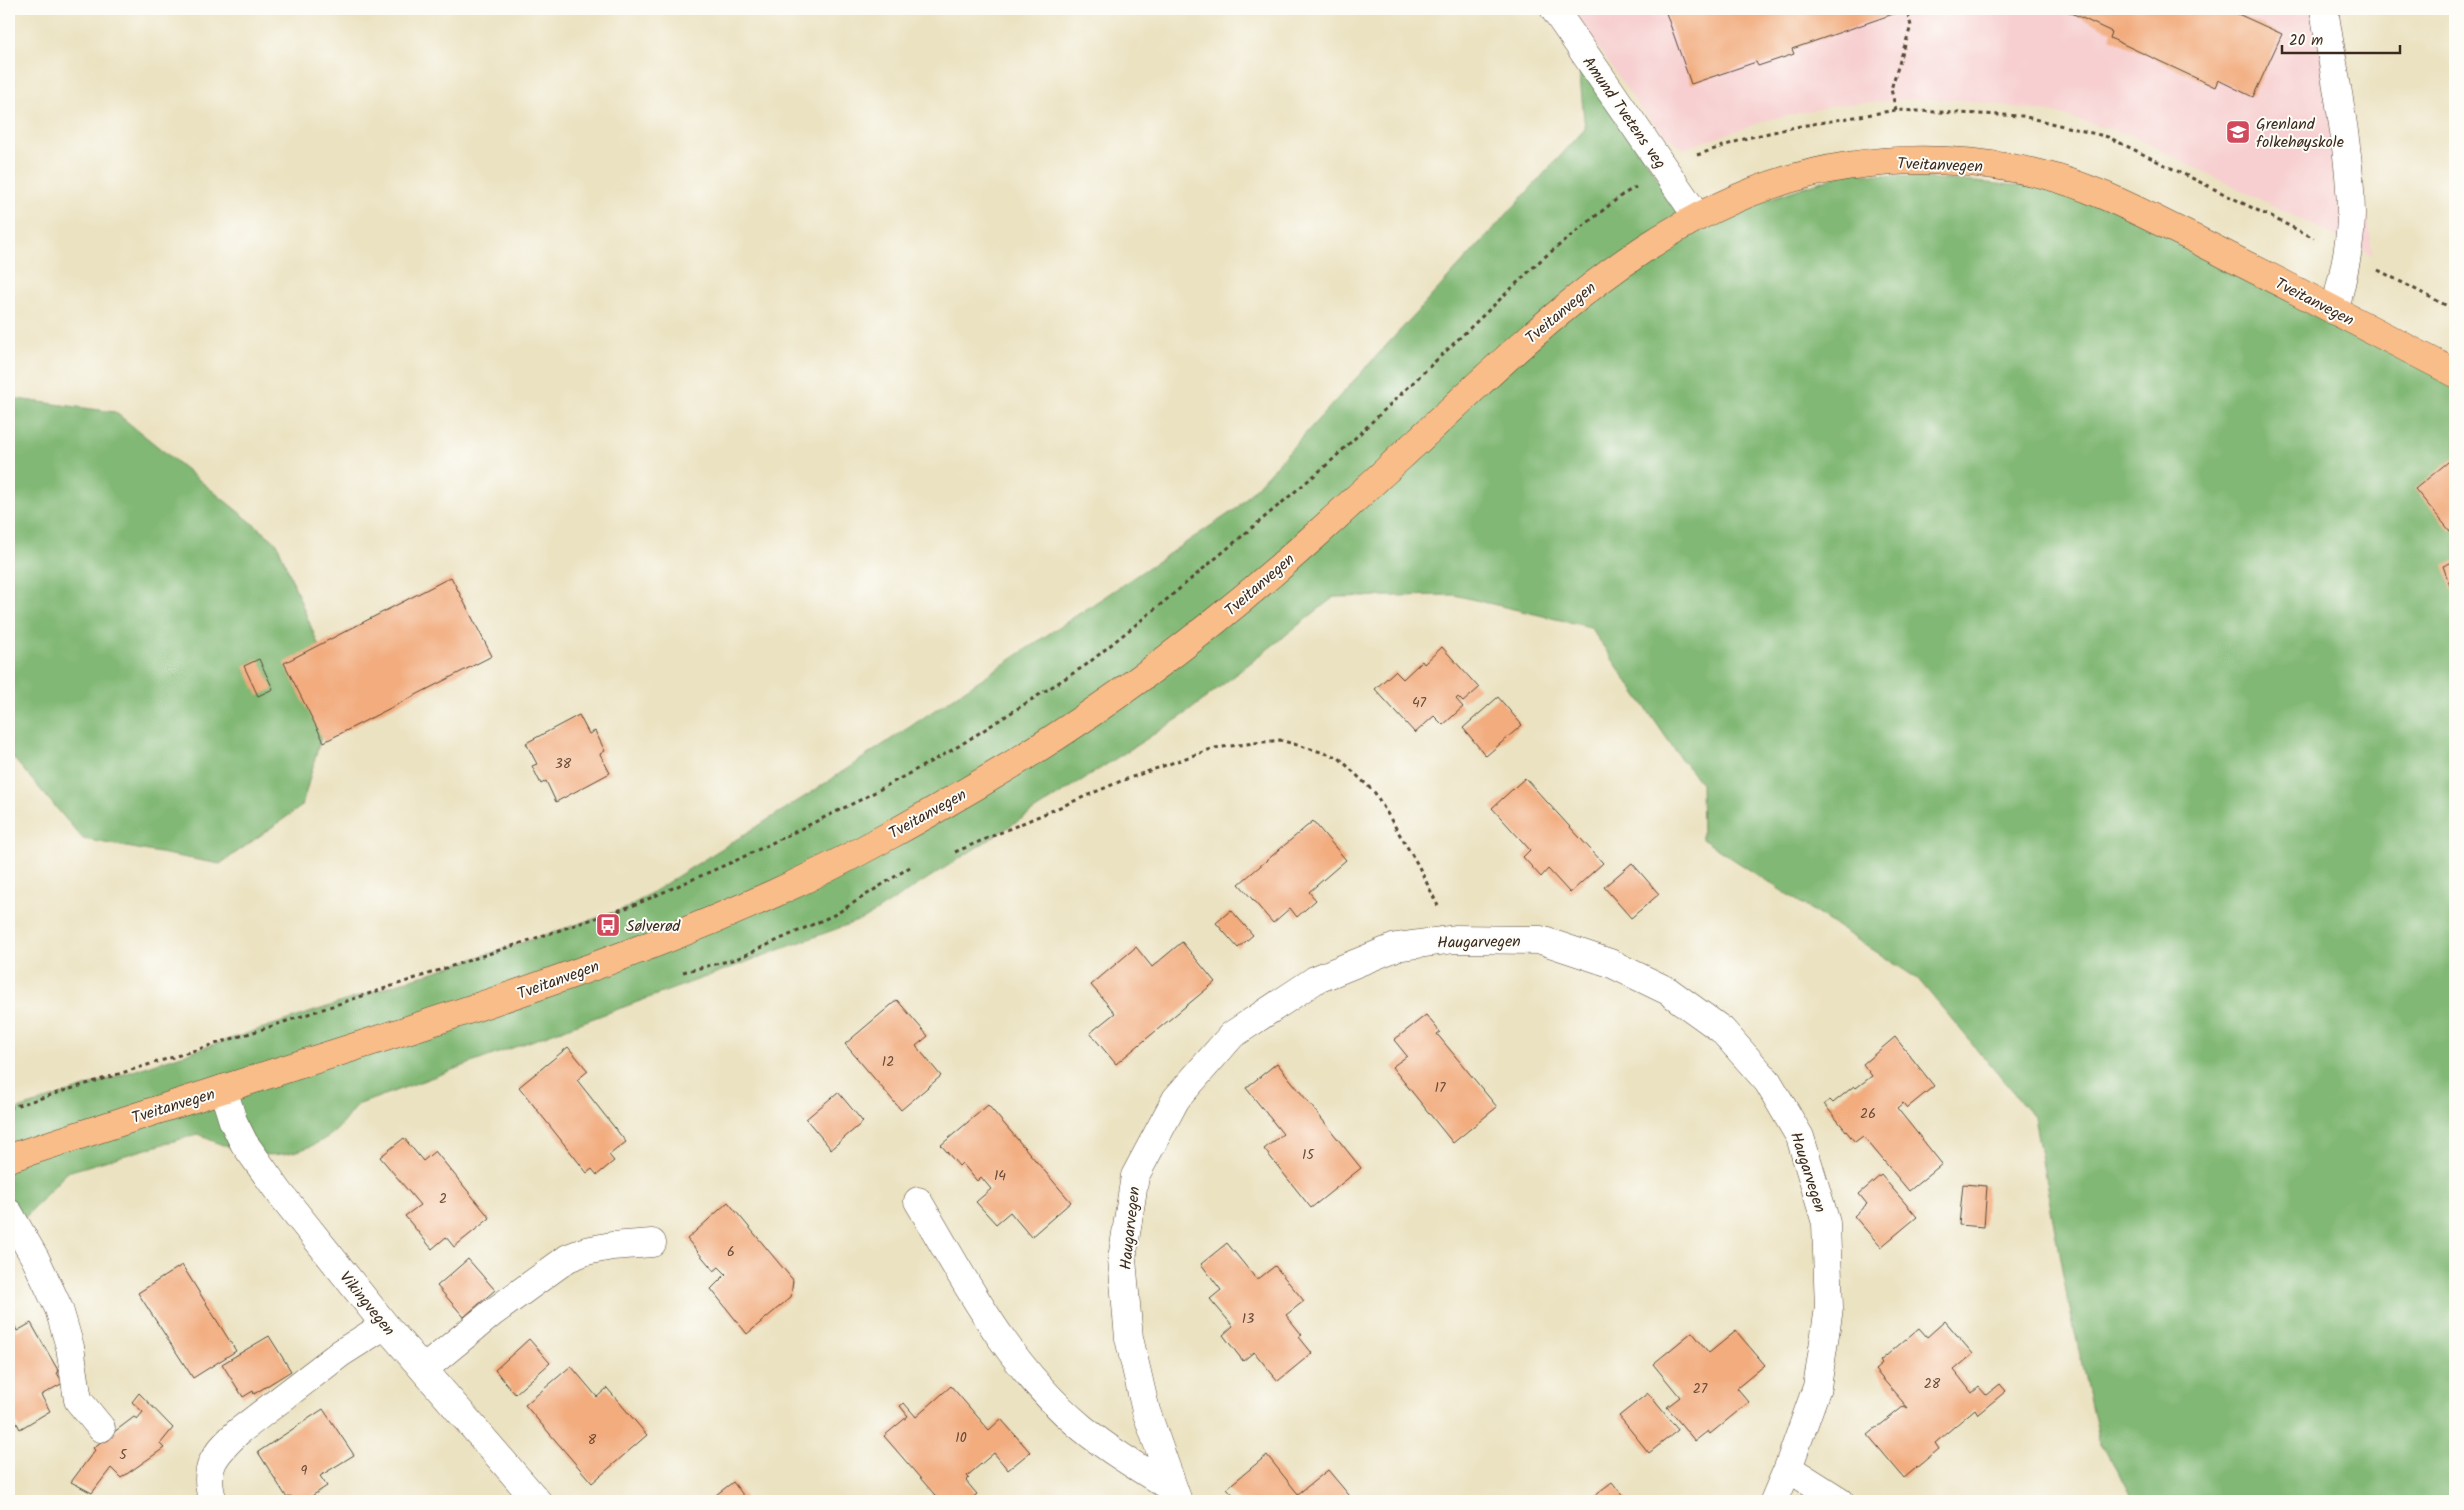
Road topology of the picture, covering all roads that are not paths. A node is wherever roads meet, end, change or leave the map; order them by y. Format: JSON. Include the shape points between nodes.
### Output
{"nodes":[{"id":1,"x":1554,"y":9,"type":"edge"},
{"id":2,"x":2324,"y":9,"type":"edge"},
{"id":3,"x":1696,"y":215,"type":"junction"},
{"id":4,"x":2335,"y":310,"type":"junction"},
{"id":5,"x":2455,"y":373,"type":"edge"},
{"id":6,"x":223,"y":1089,"type":"junction"},
{"id":7,"x":9,"y":1158,"type":"edge"},
{"id":8,"x":918,"y":1201,"type":"dead end"},
{"id":9,"x":9,"y":1213,"type":"edge"},
{"id":10,"x":652,"y":1243,"type":"dead end"},
{"id":11,"x":385,"y":1325,"type":"junction"},
{"id":12,"x":424,"y":1369,"type":"junction"},
{"id":13,"x":100,"y":1428,"type":"dead end"},
{"id":14,"x":1788,"y":1468,"type":"junction"},
{"id":15,"x":1175,"y":1495,"type":"edge"},
{"id":16,"x":213,"y":1501,"type":"edge"},
{"id":17,"x":537,"y":1501,"type":"edge"},
{"id":18,"x":1774,"y":1501,"type":"edge"},
{"id":19,"x":1840,"y":1501,"type":"edge"}],
"edges":[{"from":1,"to":3,"type":"street","name":"Amund Tvetens veg"},
{"from":2,"to":4,"type":"street","via":[[2348,166],[2351,214],[2347,255]]},
{"from":3,"to":4,"type":"main road","name":"Tveitanvegen","via":[[1789,178],[1848,166],[1908,160],[1970,163],[2043,174],[2114,199]]},
{"from":3,"to":6,"type":"main road","name":"Tveitanvegen","via":[[1604,276],[1523,343],[1312,539],[1224,614],[1156,668],[997,774],[852,855],[700,925],[511,996]]},
{"from":4,"to":5,"type":"main road","name":"Tveitanvegen"},
{"from":6,"to":7,"type":"main road","name":"Tveitanvegen"},
{"from":6,"to":11,"type":"street","name":"Vikingvegen","via":[[244,1143]]},
{"from":8,"to":15,"type":"street","via":[[980,1307],[1044,1391],[1081,1428]]},
{"from":9,"to":13,"type":"street","via":[[59,1309],[70,1347],[78,1400]]},
{"from":10,"to":12,"type":"street","via":[[612,1246],[568,1258],[492,1313]]},
{"from":11,"to":12,"type":"street","name":"Vikingvegen"},
{"from":11,"to":16,"type":"street","via":[[334,1359],[223,1446],[210,1469],[207,1484]]},
{"from":12,"to":17,"type":"street","name":"Vikingvegen"},
{"from":14,"to":15,"type":"street","name":"Haugarvegen","via":[[1817,1387],[1829,1308],[1826,1223],[1800,1137],[1768,1082],[1722,1030],[1668,992],[1610,963],[1541,940],[1455,939],[1396,947],[1315,980],[1232,1035],[1176,1099],[1135,1176],[1122,1259],[1129,1338],[1146,1411]]},
{"from":14,"to":18,"type":"street","name":"Haugarvegen"},
{"from":14,"to":19,"type":"street"}]}
